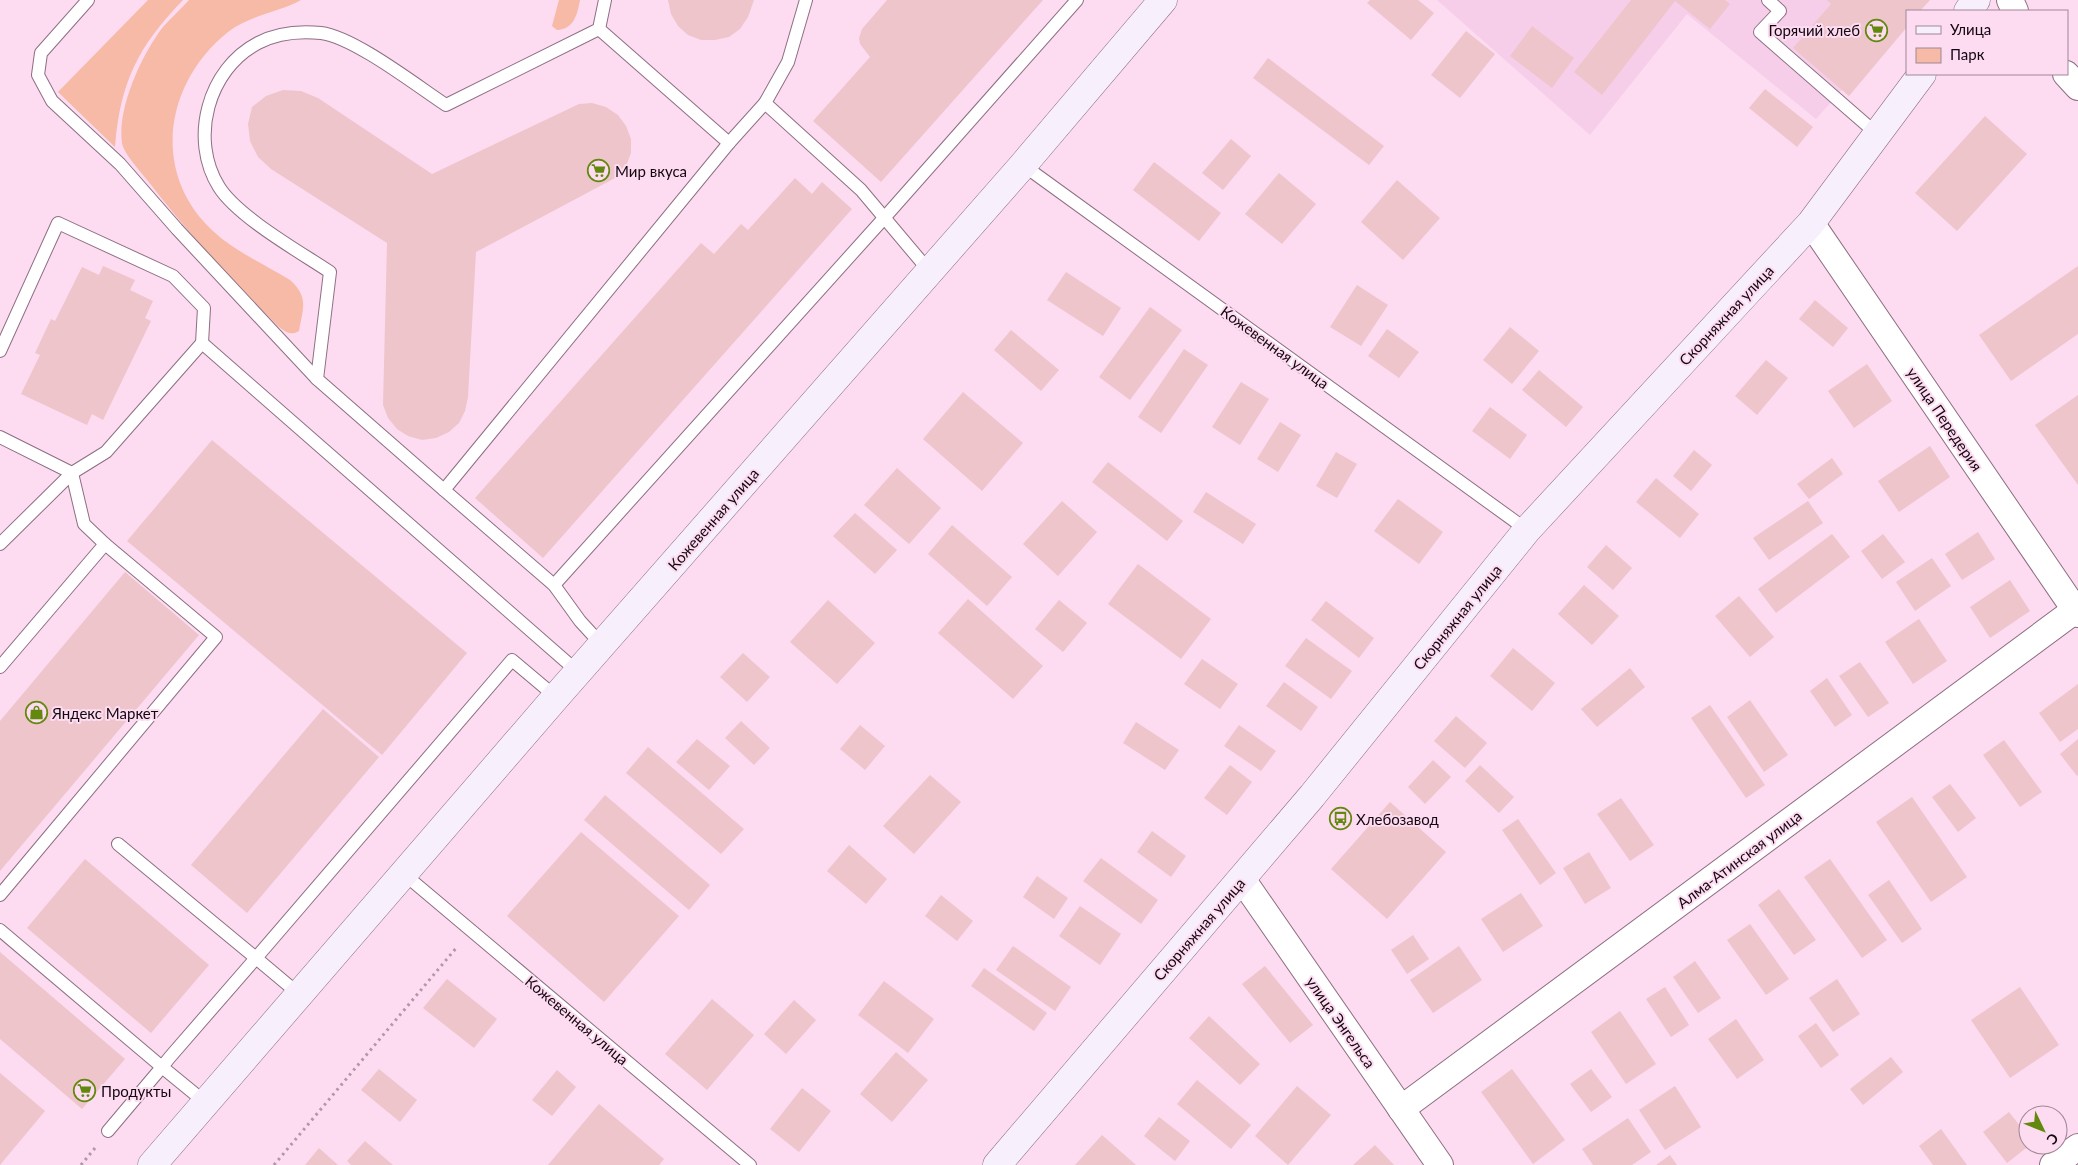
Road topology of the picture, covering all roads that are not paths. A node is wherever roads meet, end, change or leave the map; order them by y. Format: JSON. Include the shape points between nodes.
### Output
{"nodes":[{"id":1,"x":88,"y":0,"type":"edge"},
{"id":2,"x":605,"y":0,"type":"edge"},
{"id":3,"x":806,"y":0,"type":"edge"},
{"id":4,"x":1076,"y":0,"type":"edge"},
{"id":5,"x":1164,"y":0,"type":"edge"},
{"id":6,"x":1768,"y":0,"type":"edge"},
{"id":7,"x":599,"y":29,"type":"junction"},
{"id":8,"x":1921,"y":75,"type":"edge"},
{"id":9,"x":2067,"y":75,"type":"edge"},
{"id":10,"x":2078,"y":87,"type":"edge"},
{"id":11,"x":765,"y":103,"type":"junction"},
{"id":12,"x":1877,"y":134,"type":"junction"},
{"id":13,"x":729,"y":142,"type":"junction"},
{"id":14,"x":1023,"y":165,"type":"junction"},
{"id":15,"x":885,"y":217,"type":"junction"},
{"id":16,"x":1811,"y":223,"type":"junction"},
{"id":17,"x":930,"y":272,"type":"junction"},
{"id":18,"x":202,"y":342,"type":"junction"},
{"id":19,"x":0,"y":352,"type":"edge"},
{"id":20,"x":317,"y":379,"type":"junction"},
{"id":21,"x":0,"y":437,"type":"edge"},
{"id":22,"x":72,"y":473,"type":"junction"},
{"id":23,"x":444,"y":490,"type":"junction"},
{"id":24,"x":1527,"y":530,"type":"junction"},
{"id":25,"x":0,"y":544,"type":"edge"},
{"id":26,"x":105,"y":544,"type":"junction"},
{"id":27,"x":554,"y":585,"type":"junction"},
{"id":28,"x":2077,"y":611,"type":"edge"},
{"id":29,"x":602,"y":645,"type":"junction"},
{"id":30,"x":0,"y":667,"type":"edge"},
{"id":31,"x":578,"y":672,"type":"junction"},
{"id":32,"x":556,"y":697,"type":"junction"},
{"id":33,"x":118,"y":844,"type":"dead end"},
{"id":34,"x":404,"y":874,"type":"junction"},
{"id":35,"x":1242,"y":879,"type":"junction"},
{"id":36,"x":0,"y":895,"type":"edge"},
{"id":37,"x":0,"y":930,"type":"edge"},
{"id":38,"x":256,"y":958,"type":"junction"},
{"id":39,"x":300,"y":994,"type":"junction"},
{"id":40,"x":162,"y":1067,"type":"junction"},
{"id":41,"x":206,"y":1103,"type":"junction"},
{"id":42,"x":1401,"y":1109,"type":"junction"},
{"id":43,"x":108,"y":1131,"type":"dead end"},
{"id":44,"x":2078,"y":1147,"type":"edge"},
{"id":45,"x":152,"y":1165,"type":"edge"},
{"id":46,"x":750,"y":1165,"type":"edge"},
{"id":47,"x":997,"y":1165,"type":"edge"},
{"id":48,"x":1440,"y":1165,"type":"edge"},
{"id":49,"x":2053,"y":1165,"type":"edge"}],
"edges":[{"from":1,"to":20,"type":"lane","via":[[41,53],[38,76],[52,101],[120,164]]},
{"from":2,"to":7,"type":"lane"},
{"from":3,"to":11,"type":"lane","via":[[788,62]]},
{"from":4,"to":15,"type":"lane"},
{"from":5,"to":14,"type":"main road","name":"Кожевенная улица"},
{"from":6,"to":12,"type":"lane","via":[[1780,10],[1760,32]]},
{"from":7,"to":13,"type":"lane"},
{"from":7,"to":20,"type":"lane","via":[[446,105],[355,45],[324,34],[290,33],[266,40],[232,63],[213,91],[204,123],[207,156],[219,187],[242,212],[330,272]]},
{"from":8,"to":12,"type":"main road","name":"Скорняжная улица"},
{"from":9,"to":10,"type":"street"},
{"from":11,"to":13,"type":"lane"},
{"from":11,"to":15,"type":"lane","via":[[861,190]]},
{"from":12,"to":16,"type":"main road","name":"Скорняжная улица"},
{"from":13,"to":23,"type":"lane"},
{"from":14,"to":17,"type":"main road","name":"Кожевенная улица"},
{"from":14,"to":24,"type":"lane","name":"Кожевенная улица"},
{"from":15,"to":17,"type":"lane"},
{"from":15,"to":27,"type":"lane"},
{"from":16,"to":24,"type":"main road","name":"Скорняжная улица"},
{"from":16,"to":28,"type":"street","name":"улица Передерия"},
{"from":17,"to":29,"type":"main road","name":"Кожевенная улица"},
{"from":18,"to":19,"type":"lane","via":[[204,308],[172,276],[58,224]]},
{"from":18,"to":22,"type":"lane","via":[[106,452]]},
{"from":18,"to":31,"type":"lane"},
{"from":20,"to":23,"type":"lane"},
{"from":21,"to":22,"type":"lane"},
{"from":22,"to":25,"type":"lane"},
{"from":22,"to":26,"type":"lane","via":[[84,524]]},
{"from":23,"to":27,"type":"lane"},
{"from":24,"to":35,"type":"main road","name":"Скорняжная улица"},
{"from":26,"to":30,"type":"lane"},
{"from":26,"to":36,"type":"lane","via":[[216,637]]},
{"from":27,"to":29,"type":"lane"},
{"from":28,"to":42,"type":"street","name":"Алма-Атинская улица"},
{"from":29,"to":31,"type":"main road","name":"Кожевенная улица"},
{"from":31,"to":32,"type":"main road","name":"Кожевенная улица"},
{"from":32,"to":34,"type":"main road","name":"Кожевенная улица"},
{"from":32,"to":38,"type":"lane","via":[[512,660]]},
{"from":33,"to":38,"type":"lane"},
{"from":34,"to":39,"type":"main road","name":"Кожевенная улица"},
{"from":34,"to":46,"type":"lane","name":"Кожевенная улица"},
{"from":35,"to":42,"type":"street","name":"улица Энгельса"},
{"from":35,"to":47,"type":"main road","name":"Скорняжная улица"},
{"from":37,"to":40,"type":"lane"},
{"from":38,"to":39,"type":"lane"},
{"from":38,"to":40,"type":"lane"},
{"from":39,"to":41,"type":"main road","name":"Кожевенная улица"},
{"from":40,"to":41,"type":"lane"},
{"from":40,"to":43,"type":"lane"},
{"from":41,"to":45,"type":"main road","name":"Кожевенная улица"},
{"from":42,"to":48,"type":"street","name":"улица Энгельса"},
{"from":44,"to":49,"type":"street"}]}
